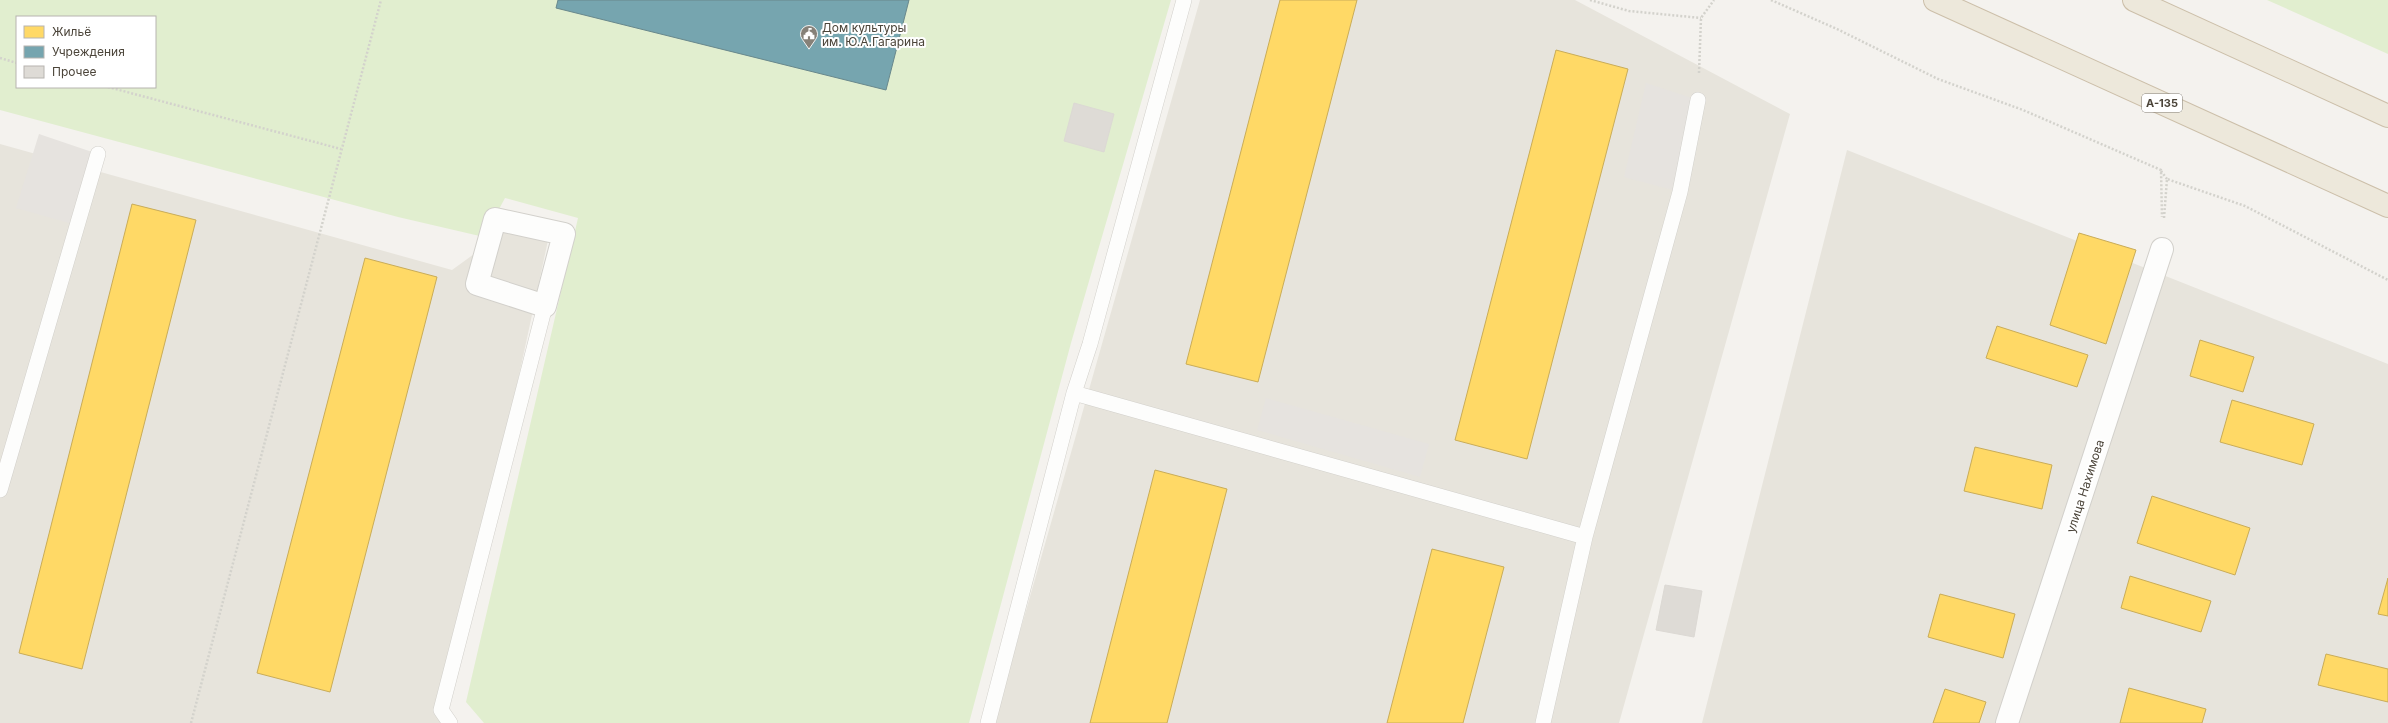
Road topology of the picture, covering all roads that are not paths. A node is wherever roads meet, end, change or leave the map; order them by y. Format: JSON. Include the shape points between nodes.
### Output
{"nodes":[{"id":1,"x":1184,"y":0,"type":"edge"},
{"id":2,"x":1935,"y":0,"type":"edge"},
{"id":3,"x":2134,"y":0,"type":"edge"},
{"id":4,"x":1698,"y":100,"type":"road end"},
{"id":5,"x":2388,"y":116,"type":"edge"},
{"id":6,"x":98,"y":154,"type":"dead end"},
{"id":7,"x":2388,"y":206,"type":"edge"},
{"id":8,"x":2162,"y":249,"type":"road end"},
{"id":9,"x":545,"y":306,"type":"junction"},
{"id":10,"x":1074,"y":393,"type":"junction"},
{"id":11,"x":0,"y":490,"type":"edge"},
{"id":12,"x":1585,"y":537,"type":"junction"},
{"id":13,"x":450,"y":723,"type":"edge"},
{"id":14,"x":988,"y":723,"type":"edge"},
{"id":15,"x":1543,"y":723,"type":"edge"},
{"id":16,"x":2007,"y":723,"type":"edge"}],
"edges":[{"from":1,"to":10,"type":"lane","via":[[1090,344]]},
{"from":2,"to":7,"type":"highway","number":"А-135"},
{"from":3,"to":5,"type":"highway"},
{"from":4,"to":12,"type":"lane","via":[[1680,192]]},
{"from":6,"to":11,"type":"lane"},
{"from":8,"to":16,"type":"street","name":"улица Нахимова"},
{"from":9,"to":9,"type":"street","via":[[477,284],[495,219],[564,234]]},
{"from":9,"to":13,"type":"lane","via":[[441,710]]},
{"from":10,"to":12,"type":"lane"},
{"from":10,"to":14,"type":"lane"},
{"from":12,"to":15,"type":"lane"}]}
